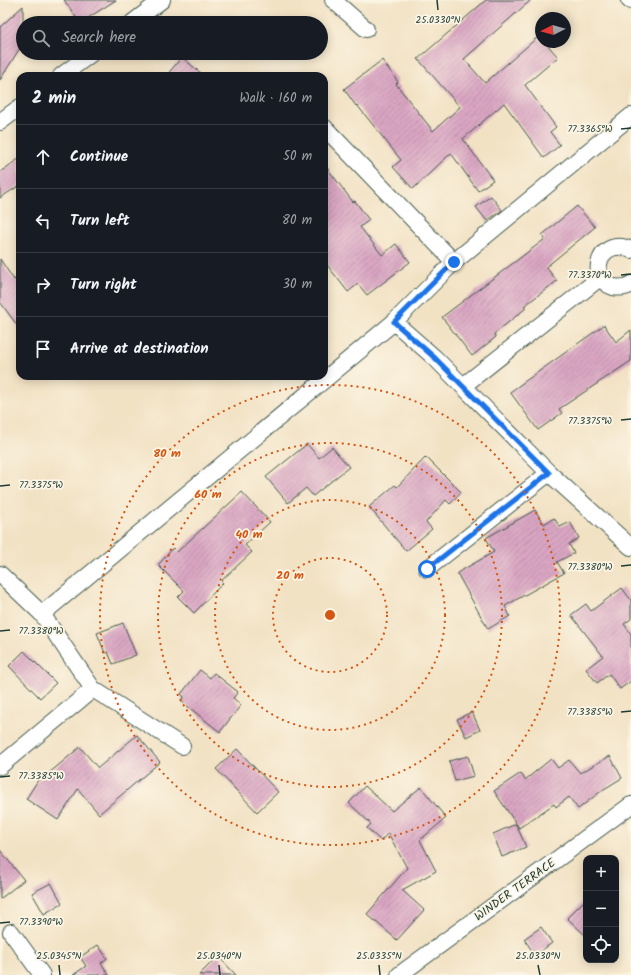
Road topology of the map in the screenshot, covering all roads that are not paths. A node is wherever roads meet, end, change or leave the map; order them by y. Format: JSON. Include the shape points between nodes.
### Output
{"nodes":[{"id":1,"x":162,"y":0,"type":"edge"},
{"id":2,"x":334,"y":0,"type":"edge"},
{"id":3,"x":141,"y":16,"type":"edge"},
{"id":4,"x":366,"y":29,"type":"dead end"},
{"id":5,"x":83,"y":60,"type":"edge"},
{"id":6,"x":66,"y":72,"type":"edge"},
{"id":7,"x":16,"y":110,"type":"edge"},
{"id":8,"x":631,"y":116,"type":"edge"},
{"id":9,"x":0,"y":122,"type":"edge"},
{"id":10,"x":328,"y":131,"type":"edge"},
{"id":11,"x":631,"y":250,"type":"edge"},
{"id":12,"x":454,"y":262,"type":"junction"},
{"id":13,"x":601,"y":277,"type":"junction"},
{"id":14,"x":631,"y":284,"type":"edge"},
{"id":15,"x":394,"y":322,"type":"junction"},
{"id":16,"x":328,"y":377,"type":"edge"},
{"id":17,"x":324,"y":380,"type":"edge"},
{"id":18,"x":463,"y":386,"type":"junction"},
{"id":19,"x":549,"y":473,"type":"junction"},
{"id":20,"x":631,"y":547,"type":"edge"},
{"id":21,"x":427,"y":569,"type":"dead end"},
{"id":22,"x":0,"y":574,"type":"edge"},
{"id":23,"x":42,"y":614,"type":"junction"},
{"id":24,"x":93,"y":689,"type":"junction"},
{"id":25,"x":182,"y":746,"type":"dead end"},
{"id":26,"x":0,"y":766,"type":"edge"},
{"id":27,"x":631,"y":806,"type":"edge"},
{"id":28,"x":11,"y":932,"type":"dead end"},
{"id":29,"x":42,"y":975,"type":"edge"},
{"id":30,"x":398,"y":975,"type":"edge"}],
"edges":[{"from":1,"to":3,"type":"street"},
{"from":2,"to":4,"type":"street"},
{"from":5,"to":6,"type":"street"},
{"from":7,"to":9,"type":"street"},
{"from":8,"to":12,"type":"street"},
{"from":10,"to":12,"type":"street"},
{"from":11,"to":13,"type":"street","via":[[624,246],[614,246],[606,250],[601,256],[598,268]]},
{"from":12,"to":15,"type":"street"},
{"from":13,"to":14,"type":"street","via":[[609,285],[618,288]]},
{"from":13,"to":18,"type":"street"},
{"from":15,"to":16,"type":"street"},
{"from":15,"to":18,"type":"street"},
{"from":17,"to":23,"type":"street"},
{"from":18,"to":19,"type":"street"},
{"from":19,"to":20,"type":"street"},
{"from":19,"to":21,"type":"street"},
{"from":22,"to":23,"type":"street"},
{"from":23,"to":24,"type":"street"},
{"from":24,"to":25,"type":"street"},
{"from":24,"to":26,"type":"street"},
{"from":27,"to":30,"type":"street","name":"WINDER TERRACE"},
{"from":28,"to":29,"type":"street"}]}
